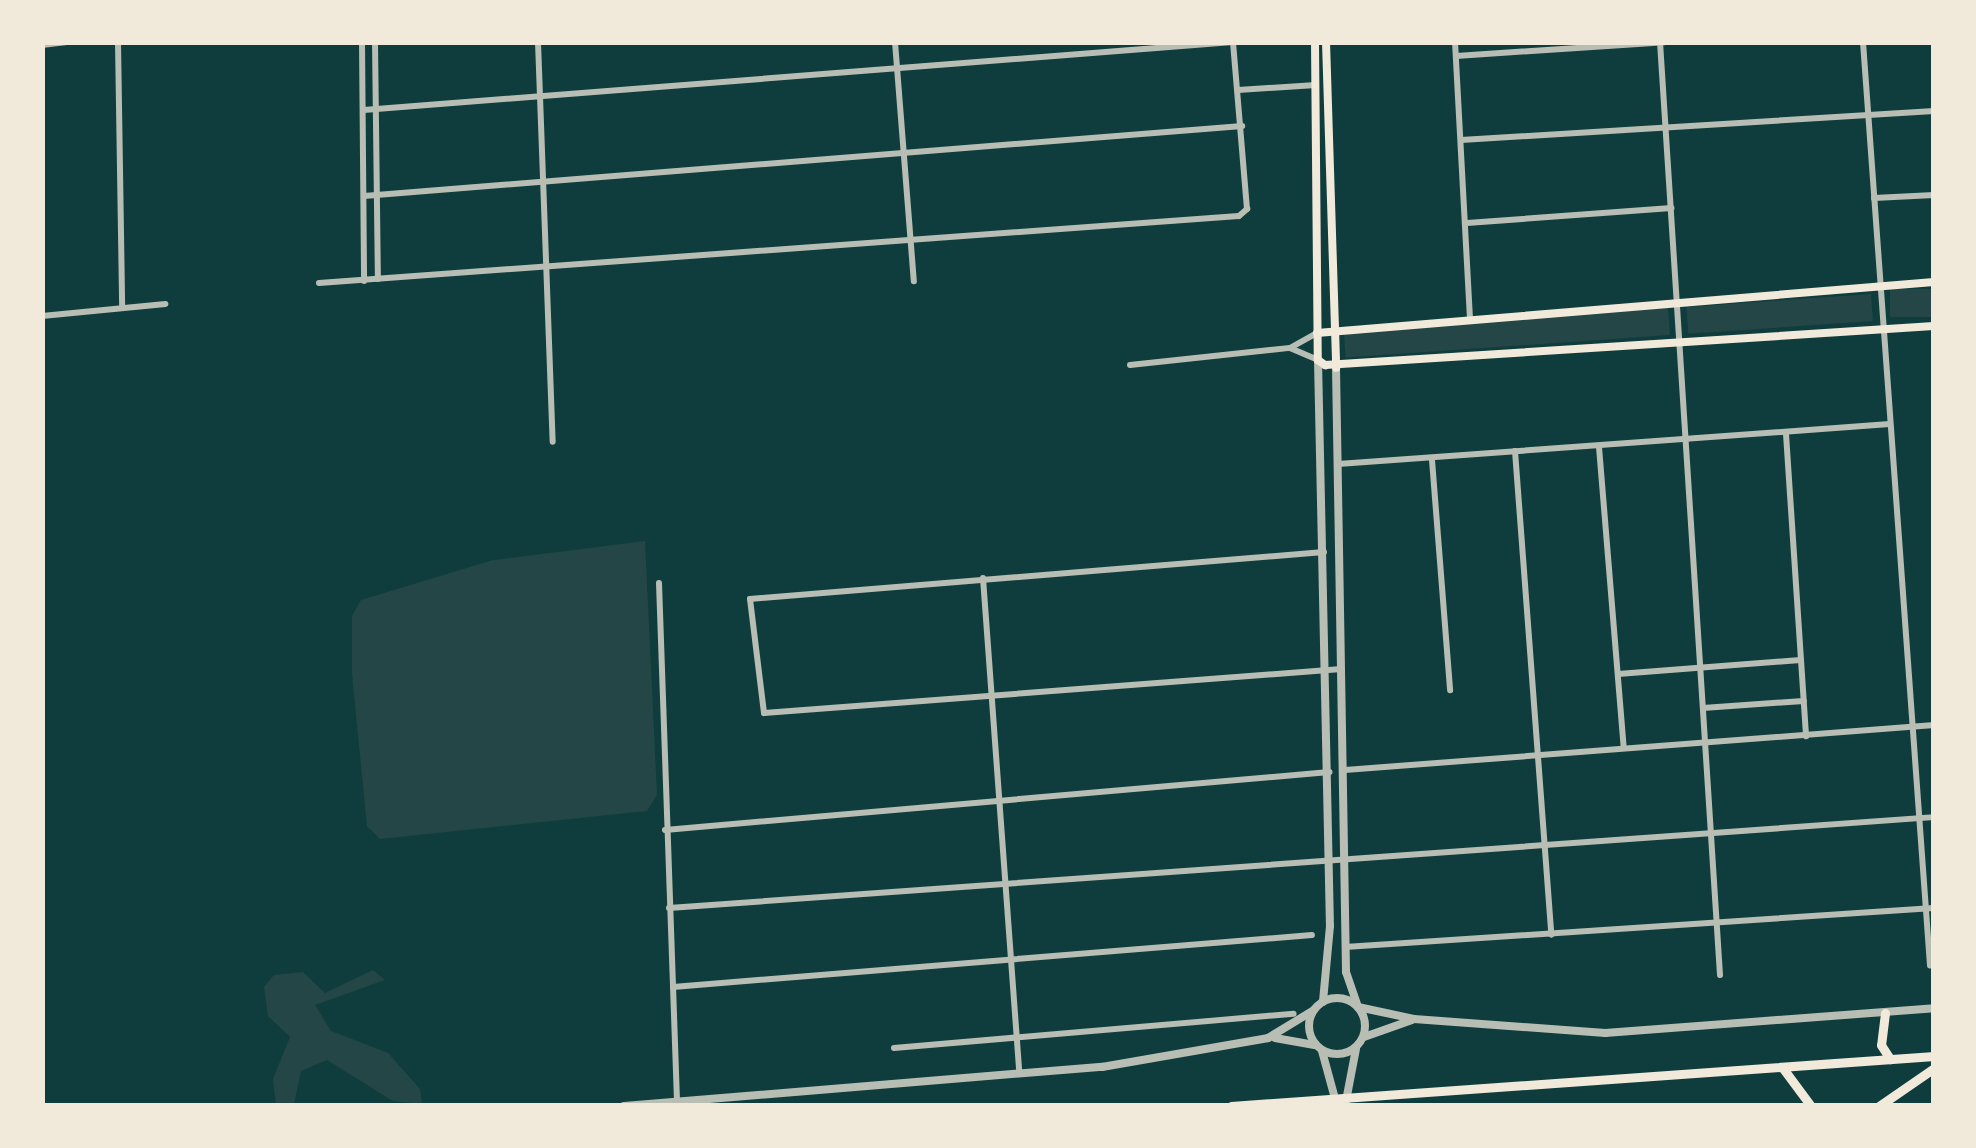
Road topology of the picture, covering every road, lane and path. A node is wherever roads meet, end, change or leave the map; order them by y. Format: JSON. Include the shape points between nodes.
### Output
{"nodes":[{"id":1,"x":67,"y":42,"type":"edge"},
{"id":2,"x":118,"y":42,"type":"edge"},
{"id":3,"x":362,"y":42,"type":"edge"},
{"id":4,"x":375,"y":42,"type":"edge"},
{"id":5,"x":538,"y":42,"type":"edge"},
{"id":6,"x":895,"y":42,"type":"edge"},
{"id":7,"x":1233,"y":42,"type":"edge"},
{"id":8,"x":1315,"y":42,"type":"edge"},
{"id":9,"x":1326,"y":42,"type":"edge"},
{"id":10,"x":1455,"y":42,"type":"edge"},
{"id":11,"x":1661,"y":42,"type":"edge"},
{"id":12,"x":1864,"y":42,"type":"edge"},
{"id":13,"x":42,"y":45,"type":"edge"},
{"id":14,"x":1456,"y":56,"type":"junction"},
{"id":15,"x":897,"y":68,"type":"junction"},
{"id":16,"x":1316,"y":86,"type":"junction"},
{"id":17,"x":1238,"y":90,"type":"junction"},
{"id":18,"x":540,"y":95,"type":"junction"},
{"id":19,"x":376,"y":109,"type":"junction"},
{"id":20,"x":364,"y":110,"type":"junction"},
{"id":21,"x":1934,"y":112,"type":"edge"},
{"id":22,"x":1868,"y":116,"type":"junction"},
{"id":23,"x":1242,"y":126,"type":"junction"},
{"id":24,"x":1665,"y":126,"type":"junction"},
{"id":25,"x":1461,"y":140,"type":"junction"},
{"id":26,"x":904,"y":153,"type":"junction"},
{"id":27,"x":543,"y":182,"type":"junction"},
{"id":28,"x":1934,"y":195,"type":"edge"},
{"id":29,"x":364,"y":196,"type":"junction"},
{"id":30,"x":376,"y":196,"type":"junction"},
{"id":31,"x":1874,"y":198,"type":"junction"},
{"id":32,"x":1671,"y":208,"type":"junction"},
{"id":33,"x":1467,"y":223,"type":"junction"},
{"id":34,"x":911,"y":241,"type":"junction"},
{"id":35,"x":545,"y":268,"type":"junction"},
{"id":36,"x":364,"y":280,"type":"junction"},
{"id":37,"x":378,"y":280,"type":"junction"},
{"id":38,"x":914,"y":281,"type":"dead end"},
{"id":39,"x":1934,"y":282,"type":"edge"},
{"id":40,"x":319,"y":283,"type":"dead end"},
{"id":41,"x":1880,"y":286,"type":"junction"},
{"id":42,"x":1677,"y":302,"type":"junction"},
{"id":43,"x":165,"y":304,"type":"dead end"},
{"id":44,"x":122,"y":308,"type":"junction"},
{"id":45,"x":42,"y":316,"type":"edge"},
{"id":46,"x":1470,"y":317,"type":"junction"},
{"id":47,"x":1334,"y":326,"type":"junction"},
{"id":48,"x":1934,"y":326,"type":"edge"},
{"id":49,"x":1883,"y":330,"type":"junction"},
{"id":50,"x":1318,"y":333,"type":"junction"},
{"id":51,"x":1680,"y":343,"type":"junction"},
{"id":52,"x":1289,"y":348,"type":"junction"},
{"id":53,"x":1318,"y":360,"type":"junction"},
{"id":54,"x":1130,"y":365,"type":"dead end"},
{"id":55,"x":1336,"y":368,"type":"junction"},
{"id":56,"x":1890,"y":424,"type":"junction"},
{"id":57,"x":1786,"y":434,"type":"junction"},
{"id":58,"x":1686,"y":439,"type":"junction"},
{"id":59,"x":553,"y":442,"type":"dead end"},
{"id":60,"x":1599,"y":447,"type":"junction"},
{"id":61,"x":1515,"y":451,"type":"junction"},
{"id":62,"x":1432,"y":459,"type":"junction"},
{"id":63,"x":1338,"y":464,"type":"junction"},
{"id":64,"x":1324,"y":552,"type":"junction"},
{"id":65,"x":983,"y":578,"type":"junction"},
{"id":66,"x":659,"y":583,"type":"dead end"},
{"id":67,"x":1802,"y":660,"type":"junction"},
{"id":68,"x":1344,"y":669,"type":"junction"},
{"id":69,"x":1701,"y":669,"type":"junction"},
{"id":70,"x":1327,"y":670,"type":"junction"},
{"id":71,"x":1618,"y":674,"type":"junction"},
{"id":72,"x":1450,"y":690,"type":"dead end"},
{"id":73,"x":992,"y":694,"type":"junction"},
{"id":74,"x":1804,"y":700,"type":"junction"},
{"id":75,"x":1703,"y":708,"type":"junction"},
{"id":76,"x":1934,"y":725,"type":"edge"},
{"id":77,"x":1910,"y":727,"type":"junction"},
{"id":78,"x":1807,"y":736,"type":"junction"},
{"id":79,"x":1706,"y":744,"type":"junction"},
{"id":80,"x":1624,"y":750,"type":"junction"},
{"id":81,"x":1537,"y":756,"type":"junction"},
{"id":82,"x":1345,"y":770,"type":"junction"},
{"id":83,"x":1329,"y":772,"type":"junction"},
{"id":84,"x":999,"y":802,"type":"junction"},
{"id":85,"x":1934,"y":817,"type":"edge"},
{"id":86,"x":1917,"y":818,"type":"junction"},
{"id":87,"x":665,"y":830,"type":"junction"},
{"id":88,"x":1710,"y":830,"type":"junction"},
{"id":89,"x":1545,"y":840,"type":"junction"},
{"id":90,"x":1345,"y":855,"type":"junction"},
{"id":91,"x":1329,"y":857,"type":"junction"},
{"id":92,"x":1006,"y":880,"type":"junction"},
{"id":93,"x":669,"y":908,"type":"junction"},
{"id":94,"x":1930,"y":908,"type":"edge"},
{"id":95,"x":1717,"y":922,"type":"junction"},
{"id":96,"x":1312,"y":935,"type":"dead end"},
{"id":97,"x":1552,"y":935,"type":"junction"},
{"id":98,"x":1345,"y":946,"type":"junction"},
{"id":99,"x":1011,"y":957,"type":"junction"},
{"id":100,"x":1930,"y":966,"type":"dead end"},
{"id":101,"x":1720,"y":975,"type":"dead end"},
{"id":102,"x":673,"y":988,"type":"junction"},
{"id":103,"x":1323,"y":1001,"type":"junction"},
{"id":104,"x":1358,"y":1007,"type":"junction"},
{"id":105,"x":1934,"y":1008,"type":"edge"},
{"id":106,"x":1314,"y":1010,"type":"junction"},
{"id":107,"x":1885,"y":1013,"type":"junction"},
{"id":108,"x":1294,"y":1014,"type":"dead end"},
{"id":109,"x":1414,"y":1019,"type":"junction"},
{"id":110,"x":1364,"y":1037,"type":"junction"},
{"id":111,"x":1017,"y":1038,"type":"junction"},
{"id":112,"x":1268,"y":1038,"type":"junction"},
{"id":113,"x":1357,"y":1047,"type":"junction"},
{"id":114,"x":894,"y":1048,"type":"dead end"},
{"id":115,"x":1319,"y":1048,"type":"junction"},
{"id":116,"x":1934,"y":1056,"type":"edge"},
{"id":117,"x":1890,"y":1059,"type":"junction"},
{"id":118,"x":1782,"y":1067,"type":"junction"},
{"id":119,"x":1934,"y":1068,"type":"edge"},
{"id":120,"x":1019,"y":1076,"type":"junction"},
{"id":121,"x":677,"y":1102,"type":"junction"},
{"id":122,"x":624,"y":1106,"type":"edge"},
{"id":123,"x":1231,"y":1106,"type":"edge"},
{"id":124,"x":1341,"y":1106,"type":"edge"},
{"id":125,"x":1811,"y":1106,"type":"edge"},
{"id":126,"x":1880,"y":1106,"type":"edge"}],
"edges":[{"from":1,"to":13,"type":"street"},
{"from":2,"to":44,"type":"street"},
{"from":3,"to":20,"type":"street"},
{"from":4,"to":19,"type":"street"},
{"from":5,"to":18,"type":"street"},
{"from":6,"to":15,"type":"street"},
{"from":7,"to":15,"type":"street"},
{"from":7,"to":17,"type":"street"},
{"from":8,"to":16,"type":"main road"},
{"from":9,"to":47,"type":"main road"},
{"from":10,"to":14,"type":"street"},
{"from":11,"to":14,"type":"street"},
{"from":11,"to":24,"type":"street"},
{"from":12,"to":22,"type":"street"},
{"from":14,"to":25,"type":"street"},
{"from":15,"to":18,"type":"street"},
{"from":15,"to":26,"type":"street"},
{"from":16,"to":17,"type":"street"},
{"from":16,"to":50,"type":"main road"},
{"from":17,"to":23,"type":"street"},
{"from":18,"to":19,"type":"street"},
{"from":18,"to":27,"type":"street"},
{"from":19,"to":20,"type":"street"},
{"from":19,"to":30,"type":"street"},
{"from":20,"to":29,"type":"street"},
{"from":21,"to":22,"type":"street"},
{"from":22,"to":24,"type":"street"},
{"from":22,"to":31,"type":"street"},
{"from":23,"to":26,"type":"street"},
{"from":23,"to":34,"type":"street","via":[[1247,208],[1239,215]]},
{"from":24,"to":25,"type":"street"},
{"from":24,"to":32,"type":"street"},
{"from":25,"to":33,"type":"street"},
{"from":26,"to":27,"type":"street"},
{"from":26,"to":34,"type":"street"},
{"from":27,"to":30,"type":"street"},
{"from":27,"to":35,"type":"street"},
{"from":28,"to":31,"type":"street"},
{"from":29,"to":30,"type":"street"},
{"from":29,"to":36,"type":"street"},
{"from":30,"to":37,"type":"street"},
{"from":31,"to":41,"type":"street"},
{"from":32,"to":33,"type":"street"},
{"from":32,"to":42,"type":"street"},
{"from":33,"to":46,"type":"street"},
{"from":34,"to":35,"type":"street"},
{"from":34,"to":38,"type":"street"},
{"from":35,"to":37,"type":"street"},
{"from":35,"to":59,"type":"street"},
{"from":36,"to":37,"type":"street"},
{"from":36,"to":40,"type":"street"},
{"from":39,"to":41,"type":"main road"},
{"from":41,"to":42,"type":"main road"},
{"from":41,"to":49,"type":"street"},
{"from":42,"to":46,"type":"main road"},
{"from":42,"to":51,"type":"street"},
{"from":43,"to":44,"type":"street"},
{"from":44,"to":45,"type":"street"},
{"from":46,"to":47,"type":"main road"},
{"from":47,"to":50,"type":"main road"},
{"from":47,"to":55,"type":"main road"},
{"from":48,"to":49,"type":"main road"},
{"from":49,"to":51,"type":"main road"},
{"from":49,"to":56,"type":"street"},
{"from":50,"to":52,"type":"street"},
{"from":50,"to":53,"type":"main road"},
{"from":51,"to":55,"type":"main road"},
{"from":51,"to":58,"type":"street"},
{"from":52,"to":53,"type":"street"},
{"from":52,"to":54,"type":"street"},
{"from":53,"to":55,"type":"main road"},
{"from":53,"to":64,"type":"street"},
{"from":55,"to":63,"type":"street"},
{"from":56,"to":57,"type":"street"},
{"from":56,"to":77,"type":"street"},
{"from":57,"to":58,"type":"street"},
{"from":57,"to":67,"type":"street"},
{"from":58,"to":60,"type":"street"},
{"from":58,"to":69,"type":"street"},
{"from":60,"to":61,"type":"street"},
{"from":60,"to":71,"type":"street"},
{"from":61,"to":62,"type":"street"},
{"from":61,"to":81,"type":"street"},
{"from":62,"to":63,"type":"street"},
{"from":62,"to":72,"type":"street"},
{"from":63,"to":68,"type":"street"},
{"from":64,"to":65,"type":"street"},
{"from":64,"to":70,"type":"street"},
{"from":65,"to":73,"type":"street"},
{"from":65,"to":73,"type":"street","via":[[750,599],[764,712]]},
{"from":66,"to":87,"type":"street"},
{"from":67,"to":69,"type":"street"},
{"from":67,"to":74,"type":"street"},
{"from":68,"to":70,"type":"street"},
{"from":68,"to":82,"type":"street"},
{"from":69,"to":71,"type":"street"},
{"from":69,"to":75,"type":"street"},
{"from":70,"to":73,"type":"street"},
{"from":70,"to":83,"type":"street"},
{"from":71,"to":80,"type":"street"},
{"from":73,"to":84,"type":"street"},
{"from":74,"to":75,"type":"street"},
{"from":74,"to":78,"type":"street"},
{"from":75,"to":79,"type":"street"},
{"from":76,"to":77,"type":"street"},
{"from":77,"to":78,"type":"street"},
{"from":77,"to":86,"type":"street"},
{"from":78,"to":79,"type":"street"},
{"from":79,"to":80,"type":"street"},
{"from":79,"to":88,"type":"street"},
{"from":80,"to":81,"type":"street"},
{"from":81,"to":82,"type":"street"},
{"from":81,"to":89,"type":"street"},
{"from":82,"to":90,"type":"street"},
{"from":83,"to":84,"type":"street"},
{"from":83,"to":91,"type":"street"},
{"from":84,"to":87,"type":"street"},
{"from":84,"to":92,"type":"street"},
{"from":85,"to":86,"type":"street"},
{"from":86,"to":88,"type":"street"},
{"from":86,"to":94,"type":"street"},
{"from":87,"to":93,"type":"street"},
{"from":88,"to":89,"type":"street"},
{"from":88,"to":95,"type":"street"},
{"from":89,"to":90,"type":"street"},
{"from":89,"to":97,"type":"street"},
{"from":90,"to":91,"type":"street"},
{"from":90,"to":98,"type":"street"},
{"from":91,"to":92,"type":"street"},
{"from":91,"to":103,"type":"street","via":[[1331,978]]},
{"from":92,"to":93,"type":"street"},
{"from":92,"to":99,"type":"street"},
{"from":93,"to":102,"type":"street"},
{"from":94,"to":95,"type":"street"},
{"from":94,"to":100,"type":"street"},
{"from":95,"to":97,"type":"street"},
{"from":95,"to":101,"type":"street"},
{"from":96,"to":99,"type":"street"},
{"from":97,"to":98,"type":"street"},
{"from":98,"to":104,"type":"street"},
{"from":99,"to":102,"type":"street"},
{"from":99,"to":111,"type":"street"},
{"from":102,"to":121,"type":"street"},
{"from":103,"to":104,"type":"street","via":[[1342,998]]},
{"from":103,"to":106,"type":"street"},
{"from":104,"to":109,"type":"street"},
{"from":104,"to":110,"type":"street"},
{"from":105,"to":107,"type":"street"},
{"from":106,"to":112,"type":"street"},
{"from":106,"to":115,"type":"street","via":[[1309,1028]]},
{"from":107,"to":109,"type":"street","via":[[1605,1033]]},
{"from":107,"to":117,"type":"highway","via":[[1881,1045]]},
{"from":108,"to":111,"type":"street"},
{"from":109,"to":110,"type":"street"},
{"from":110,"to":113,"type":"street"},
{"from":111,"to":114,"type":"street"},
{"from":111,"to":120,"type":"street"},
{"from":112,"to":115,"type":"street"},
{"from":112,"to":120,"type":"street"},
{"from":113,"to":115,"type":"street","via":[[1339,1055]]},
{"from":113,"to":124,"type":"street"},
{"from":115,"to":124,"type":"street"},
{"from":116,"to":117,"type":"highway"},
{"from":117,"to":118,"type":"highway"},
{"from":118,"to":123,"type":"highway"},
{"from":118,"to":125,"type":"highway"},
{"from":119,"to":126,"type":"highway"},
{"from":120,"to":121,"type":"street"},
{"from":121,"to":122,"type":"street"}]}
